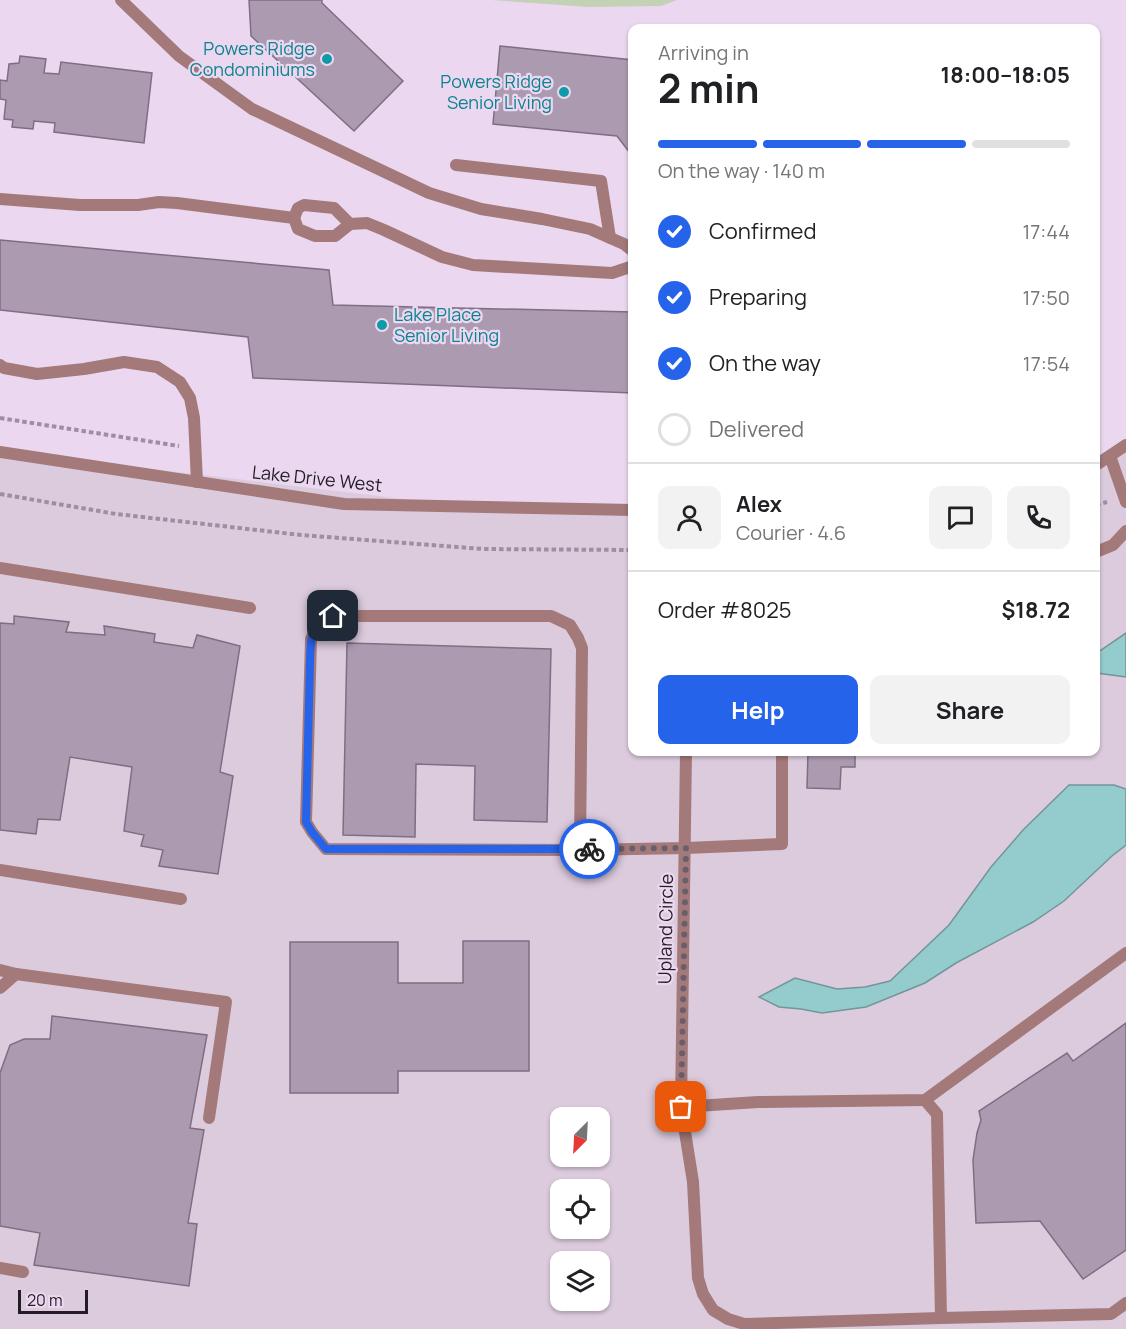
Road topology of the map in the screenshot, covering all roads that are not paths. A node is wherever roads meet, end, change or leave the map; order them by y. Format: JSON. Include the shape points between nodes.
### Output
{"nodes":[{"id":1,"x":121,"y":0,"type":"edge"},
{"id":2,"x":456,"y":165,"type":"dead end"},
{"id":3,"x":0,"y":199,"type":"edge"},
{"id":4,"x":294,"y":218,"type":"junction"},
{"id":5,"x":350,"y":224,"type":"junction"},
{"id":6,"x":609,"y":238,"type":"junction"},
{"id":7,"x":628,"y":247,"type":"edge"},
{"id":8,"x":628,"y":268,"type":"edge"},
{"id":9,"x":0,"y":364,"type":"edge"},
{"id":10,"x":1126,"y":445,"type":"edge"},
{"id":11,"x":0,"y":452,"type":"edge"},
{"id":12,"x":1110,"y":456,"type":"junction"},
{"id":13,"x":1100,"y":462,"type":"edge"},
{"id":14,"x":196,"y":482,"type":"junction"},
{"id":15,"x":1126,"y":502,"type":"edge"},
{"id":16,"x":628,"y":510,"type":"edge"},
{"id":17,"x":1126,"y":531,"type":"edge"},
{"id":18,"x":1100,"y":550,"type":"edge"},
{"id":19,"x":0,"y":568,"type":"edge"},
{"id":20,"x":250,"y":608,"type":"dead end"},
{"id":21,"x":686,"y":756,"type":"edge"},
{"id":22,"x":782,"y":756,"type":"edge"},
{"id":23,"x":686,"y":848,"type":"junction"},
{"id":24,"x":580,"y":850,"type":"junction"},
{"id":25,"x":0,"y":870,"type":"edge"},
{"id":26,"x":181,"y":899,"type":"dead end"},
{"id":27,"x":1126,"y":953,"type":"edge"},
{"id":28,"x":0,"y":970,"type":"edge"},
{"id":29,"x":16,"y":974,"type":"junction"},
{"id":30,"x":0,"y":988,"type":"edge"},
{"id":31,"x":926,"y":1100,"type":"junction"},
{"id":32,"x":681,"y":1107,"type":"junction"},
{"id":33,"x":209,"y":1118,"type":"dead end"},
{"id":34,"x":0,"y":1268,"type":"edge"},
{"id":35,"x":23,"y":1272,"type":"dead end"},
{"id":36,"x":1126,"y":1303,"type":"edge"},
{"id":37,"x":941,"y":1318,"type":"junction"}],
"edges":[{"from":1,"to":6,"type":"street","via":[[179,56],[252,109],[429,193],[481,209],[590,229]]},
{"from":2,"to":6,"type":"street","via":[[601,181]]},
{"from":3,"to":4,"type":"street","via":[[80,205],[177,203]]},
{"from":4,"to":5,"type":"street","via":[[298,229],[315,236],[335,236]]},
{"from":4,"to":5,"type":"street","via":[[304,205],[334,208]]},
{"from":5,"to":8,"type":"street","via":[[367,223],[473,266],[612,273]]},
{"from":6,"to":7,"type":"street"},
{"from":9,"to":14,"type":"street","via":[[37,374],[124,362],[157,367],[180,382],[190,398]]},
{"from":10,"to":12,"type":"street"},
{"from":11,"to":14,"type":"street","name":"Lake Drive West"},
{"from":12,"to":13,"type":"street"},
{"from":12,"to":15,"type":"street"},
{"from":14,"to":16,"type":"street","name":"Lake Drive West","via":[[344,504]]},
{"from":17,"to":18,"type":"street","via":[[1113,545]]},
{"from":19,"to":20,"type":"street"},
{"from":21,"to":23,"type":"street","name":"Upland Circle"},
{"from":22,"to":23,"type":"street","via":[[782,844]]},
{"from":23,"to":24,"type":"street"},
{"from":23,"to":32,"type":"street","name":"Upland Circle"},
{"from":24,"to":24,"type":"street","via":[[582,648],[570,625],[551,616],[333,616],[317,626],[311,639],[306,822],[326,849]]},
{"from":25,"to":26,"type":"street"},
{"from":27,"to":31,"type":"street"},
{"from":28,"to":29,"type":"street"},
{"from":29,"to":30,"type":"street"},
{"from":29,"to":33,"type":"street","via":[[226,1002]]},
{"from":31,"to":32,"type":"street"},
{"from":31,"to":37,"type":"street","via":[[937,1114]]},
{"from":32,"to":37,"type":"street","name":"Upland Circle","via":[[693,1182],[698,1278],[713,1310],[744,1323]]},
{"from":34,"to":35,"type":"street"},
{"from":36,"to":37,"type":"street","name":"Upland Circle","via":[[1111,1314]]}]}
